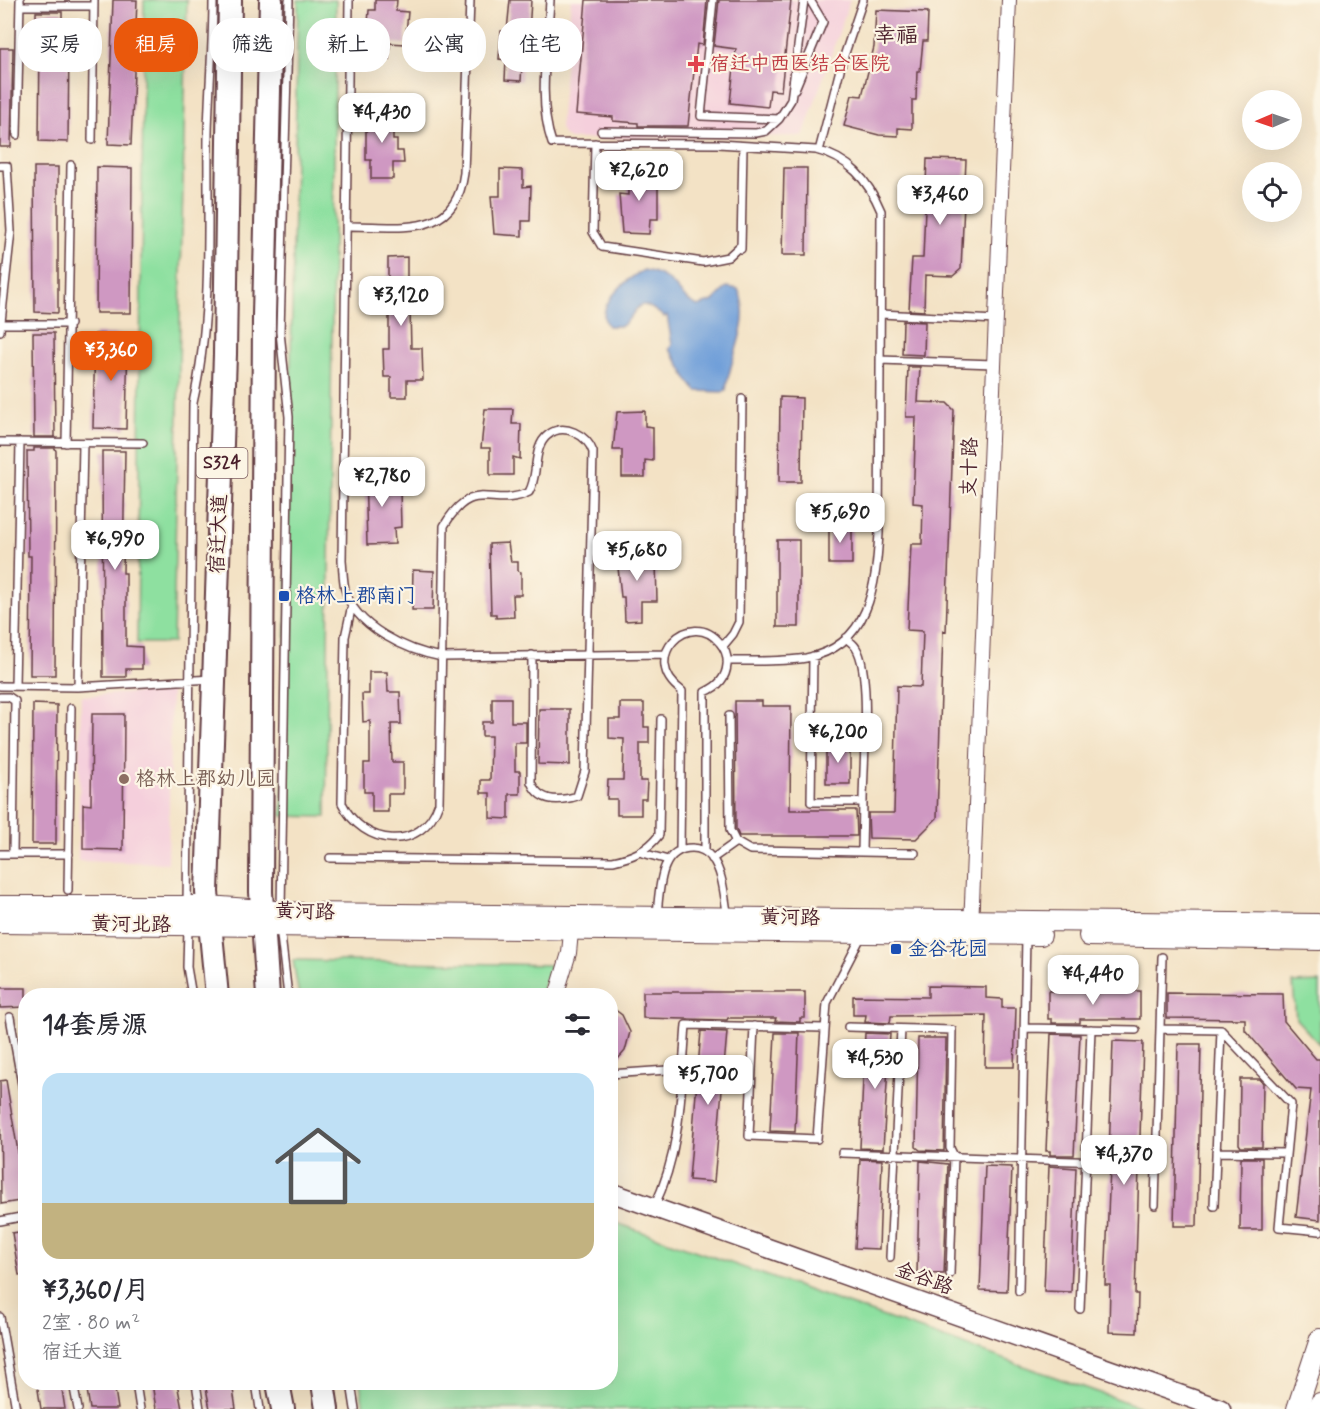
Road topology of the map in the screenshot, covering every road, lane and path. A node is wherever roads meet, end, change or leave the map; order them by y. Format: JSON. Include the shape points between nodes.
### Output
{"nodes":[{"id":1,"x":213,"y":0,"type":"edge"},
{"id":2,"x":230,"y":0,"type":"edge"},
{"id":3,"x":271,"y":0,"type":"edge"},
{"id":4,"x":289,"y":0,"type":"edge"},
{"id":5,"x":349,"y":0,"type":"edge"},
{"id":6,"x":470,"y":0,"type":"edge"},
{"id":7,"x":550,"y":0,"type":"edge"},
{"id":8,"x":713,"y":0,"type":"edge"},
{"id":9,"x":804,"y":0,"type":"edge"},
{"id":10,"x":810,"y":0,"type":"edge"},
{"id":11,"x":863,"y":0,"type":"edge"},
{"id":12,"x":1009,"y":0,"type":"edge"},
{"id":13,"x":20,"y":3,"type":"edge"},
{"id":14,"x":94,"y":3,"type":"edge"},
{"id":15,"x":791,"y":99,"type":"junction"},
{"id":16,"x":779,"y":119,"type":"junction"},
{"id":17,"x":601,"y":131,"type":"dead end"},
{"id":18,"x":17,"y":135,"type":"dead end"},
{"id":19,"x":92,"y":140,"type":"dead end"},
{"id":20,"x":595,"y":143,"type":"junction"},
{"id":21,"x":743,"y":146,"type":"junction"},
{"id":22,"x":819,"y":151,"type":"junction"},
{"id":23,"x":71,"y":165,"type":"dead end"},
{"id":24,"x":0,"y":166,"type":"edge"},
{"id":25,"x":346,"y":226,"type":"junction"},
{"id":26,"x":881,"y":314,"type":"junction"},
{"id":27,"x":996,"y":320,"type":"junction"},
{"id":28,"x":70,"y":324,"type":"junction"},
{"id":29,"x":1,"y":327,"type":"edge"},
{"id":30,"x":880,"y":360,"type":"junction"},
{"id":31,"x":994,"y":364,"type":"junction"},
{"id":32,"x":742,"y":399,"type":"dead end"},
{"id":33,"x":0,"y":442,"type":"edge"},
{"id":34,"x":20,"y":442,"type":"junction"},
{"id":35,"x":66,"y":442,"type":"junction"},
{"id":36,"x":83,"y":442,"type":"junction"},
{"id":37,"x":143,"y":443,"type":"dead end"},
{"id":38,"x":352,"y":605,"type":"junction"},
{"id":39,"x":846,"y":638,"type":"junction"},
{"id":40,"x":723,"y":646,"type":"junction"},
{"id":41,"x":665,"y":654,"type":"junction"},
{"id":42,"x":532,"y":655,"type":"junction"},
{"id":43,"x":588,"y":655,"type":"junction"},
{"id":44,"x":813,"y":656,"type":"junction"},
{"id":45,"x":442,"y":657,"type":"junction"},
{"id":46,"x":727,"y":661,"type":"junction"},
{"id":47,"x":214,"y":679,"type":"junction"},
{"id":48,"x":189,"y":680,"type":"junction"},
{"id":49,"x":0,"y":686,"type":"edge"},
{"id":50,"x":15,"y":686,"type":"junction"},
{"id":51,"x":78,"y":687,"type":"junction"},
{"id":52,"x":0,"y":697,"type":"edge"},
{"id":53,"x":71,"y":708,"type":"dead end"},
{"id":54,"x":729,"y":716,"type":"dead end"},
{"id":55,"x":661,"y":719,"type":"dead end"},
{"id":56,"x":863,"y":802,"type":"junction"},
{"id":57,"x":736,"y":842,"type":"junction"},
{"id":58,"x":680,"y":850,"type":"junction"},
{"id":59,"x":705,"y":851,"type":"junction"},
{"id":60,"x":639,"y":852,"type":"junction"},
{"id":61,"x":862,"y":852,"type":"junction"},
{"id":62,"x":915,"y":853,"type":"dead end"},
{"id":63,"x":0,"y":854,"type":"edge"},
{"id":64,"x":13,"y":854,"type":"junction"},
{"id":65,"x":69,"y":854,"type":"junction"},
{"id":66,"x":330,"y":858,"type":"dead end"},
{"id":67,"x":712,"y":859,"type":"junction"},
{"id":68,"x":668,"y":860,"type":"junction"},
{"id":69,"x":69,"y":890,"type":"dead end"},
{"id":70,"x":0,"y":906,"type":"edge"},
{"id":71,"x":198,"y":916,"type":"junction"},
{"id":72,"x":656,"y":917,"type":"junction"},
{"id":73,"x":728,"y":917,"type":"junction"},
{"id":74,"x":271,"y":919,"type":"junction"},
{"id":75,"x":0,"y":923,"type":"edge"},
{"id":76,"x":1320,"y":924,"type":"edge"},
{"id":77,"x":971,"y":928,"type":"junction"},
{"id":78,"x":1026,"y":929,"type":"junction"},
{"id":79,"x":571,"y":932,"type":"junction"},
{"id":80,"x":862,"y":934,"type":"junction"},
{"id":81,"x":1320,"y":940,"type":"edge"},
{"id":82,"x":1162,"y":957,"type":"dead end"},
{"id":83,"x":191,"y":988,"type":"edge"},
{"id":84,"x":215,"y":988,"type":"edge"},
{"id":85,"x":268,"y":988,"type":"edge"},
{"id":86,"x":286,"y":988,"type":"edge"},
{"id":87,"x":558,"y":988,"type":"edge"},
{"id":88,"x":10,"y":1017,"type":"dead end"},
{"id":89,"x":754,"y":1026,"type":"junction"},
{"id":90,"x":848,"y":1027,"type":"dead end"},
{"id":91,"x":824,"y":1028,"type":"junction"},
{"id":92,"x":1025,"y":1028,"type":"junction"},
{"id":93,"x":901,"y":1029,"type":"junction"},
{"id":94,"x":1091,"y":1029,"type":"junction"},
{"id":95,"x":1160,"y":1029,"type":"junction"},
{"id":96,"x":1136,"y":1030,"type":"dead end"},
{"id":97,"x":1221,"y":1030,"type":"junction"},
{"id":98,"x":18,"y":1062,"type":"edge"},
{"id":99,"x":682,"y":1069,"type":"junction"},
{"id":100,"x":618,"y":1073,"type":"edge"},
{"id":101,"x":1216,"y":1152,"type":"junction"},
{"id":102,"x":842,"y":1153,"type":"dead end"},
{"id":103,"x":1286,"y":1153,"type":"junction"},
{"id":104,"x":895,"y":1155,"type":"junction"},
{"id":105,"x":954,"y":1156,"type":"junction"},
{"id":106,"x":1024,"y":1160,"type":"junction"},
{"id":107,"x":1086,"y":1162,"type":"junction"},
{"id":108,"x":1130,"y":1163,"type":"dead end"},
{"id":109,"x":618,"y":1195,"type":"edge"},
{"id":110,"x":1155,"y":1205,"type":"dead end"},
{"id":111,"x":1214,"y":1206,"type":"dead end"},
{"id":112,"x":654,"y":1207,"type":"junction"},
{"id":113,"x":18,"y":1218,"type":"edge"},
{"id":114,"x":0,"y":1221,"type":"edge"},
{"id":115,"x":1320,"y":1231,"type":"edge"},
{"id":116,"x":890,"y":1257,"type":"dead end"},
{"id":117,"x":950,"y":1274,"type":"dead end"},
{"id":118,"x":1019,"y":1291,"type":"dead end"},
{"id":119,"x":1080,"y":1309,"type":"dead end"},
{"id":120,"x":0,"y":1317,"type":"edge"},
{"id":121,"x":1320,"y":1339,"type":"edge"},
{"id":122,"x":74,"y":1390,"type":"edge"},
{"id":123,"x":137,"y":1390,"type":"edge"},
{"id":124,"x":197,"y":1390,"type":"edge"},
{"id":125,"x":257,"y":1390,"type":"edge"},
{"id":126,"x":279,"y":1390,"type":"edge"},
{"id":127,"x":324,"y":1390,"type":"edge"},
{"id":128,"x":352,"y":1390,"type":"edge"},
{"id":129,"x":1320,"y":1403,"type":"edge"},
{"id":130,"x":16,"y":1409,"type":"edge"},
{"id":131,"x":78,"y":1409,"type":"edge"},
{"id":132,"x":141,"y":1409,"type":"edge"},
{"id":133,"x":200,"y":1409,"type":"edge"},
{"id":134,"x":260,"y":1409,"type":"edge"},
{"id":135,"x":283,"y":1409,"type":"edge"},
{"id":136,"x":327,"y":1409,"type":"edge"},
{"id":137,"x":355,"y":1409,"type":"edge"},
{"id":138,"x":1221,"y":1409,"type":"edge"},
{"id":139,"x":1297,"y":1409,"type":"edge"},
{"id":140,"x":1318,"y":1409,"type":"edge"}],
"edges":[{"from":1,"to":48,"type":"lane","via":[[208,304],[193,403]]},
{"from":2,"to":47,"type":"main road","name":"宿迁大道","number":"S324","via":[[225,354]]},
{"from":3,"to":74,"type":"main road","number":"S324","via":[[264,316]]},
{"from":4,"to":74,"type":"lane","via":[[280,332],[289,417]]},
{"from":5,"to":25,"type":"lane"},
{"from":6,"to":25,"type":"lane","via":[[464,173],[455,204],[435,222],[421,225]]},
{"from":7,"to":20,"type":"lane","via":[[547,128],[552,143]]},
{"from":8,"to":16,"type":"lane","via":[[701,116]]},
{"from":9,"to":15,"type":"lane"},
{"from":10,"to":15,"type":"lane","via":[[823,22]]},
{"from":11,"to":22,"type":"lane"},
{"from":12,"to":27,"type":"street","name":"支十路"},
{"from":13,"to":14,"type":"lane"},
{"from":13,"to":18,"type":"lane"},
{"from":14,"to":19,"type":"lane"},
{"from":15,"to":16,"type":"lane"},
{"from":16,"to":17,"type":"lane","via":[[766,131],[756,133]]},
{"from":20,"to":21,"type":"lane"},
{"from":20,"to":21,"type":"lane","via":[[593,232],[602,247],[703,262],[728,257],[741,248]]},
{"from":21,"to":22,"type":"lane"},
{"from":22,"to":26,"type":"lane","via":[[831,153],[851,166],[872,189],[881,211]]},
{"from":23,"to":28,"type":"lane"},
{"from":24,"to":29,"type":"lane","via":[[7,166],[11,231]]},
{"from":25,"to":38,"type":"lane","via":[[342,561]]},
{"from":26,"to":27,"type":"lane"},
{"from":26,"to":30,"type":"lane"},
{"from":27,"to":31,"type":"street","name":"支十路"},
{"from":28,"to":29,"type":"lane"},
{"from":28,"to":35,"type":"lane"},
{"from":30,"to":31,"type":"lane"},
{"from":30,"to":39,"type":"lane","via":[[876,578],[861,623]]},
{"from":31,"to":77,"type":"street","name":"支十路"},
{"from":32,"to":40,"type":"lane","via":[[739,622]]},
{"from":33,"to":34,"type":"lane"},
{"from":34,"to":35,"type":"lane"},
{"from":34,"to":50,"type":"lane"},
{"from":35,"to":36,"type":"lane"},
{"from":36,"to":37,"type":"lane"},
{"from":36,"to":51,"type":"lane"},
{"from":38,"to":45,"type":"lane","via":[[395,642],[418,653]]},
{"from":38,"to":45,"type":"lane","via":[[345,637],[342,803],[356,824],[367,832],[398,838],[421,832],[435,817],[439,803]]},
{"from":39,"to":44,"type":"lane"},
{"from":39,"to":56,"type":"lane","via":[[859,654],[865,688]]},
{"from":40,"to":41,"type":"lane","via":[[706,632],[687,632],[674,639]]},
{"from":40,"to":46,"type":"lane"},
{"from":41,"to":43,"type":"lane"},
{"from":41,"to":58,"type":"lane","via":[[666,672],[682,691]]},
{"from":42,"to":43,"type":"lane"},
{"from":42,"to":43,"type":"lane","via":[[531,782],[543,798],[555,800],[577,796],[583,782]]},
{"from":42,"to":45,"type":"lane"},
{"from":43,"to":45,"type":"lane","via":[[593,452],[585,438],[559,430],[540,444],[529,492],[474,497],[456,507],[444,526]]},
{"from":44,"to":46,"type":"lane"},
{"from":44,"to":56,"type":"lane","via":[[812,802]]},
{"from":46,"to":59,"type":"lane","via":[[721,681],[705,692]]},
{"from":47,"to":48,"type":"lane"},
{"from":47,"to":71,"type":"main road","name":"宿迁大道","number":"S324"},
{"from":48,"to":51,"type":"lane"},
{"from":48,"to":71,"type":"lane"},
{"from":49,"to":50,"type":"lane"},
{"from":50,"to":51,"type":"lane"},
{"from":52,"to":64,"type":"lane","via":[[15,701]]},
{"from":53,"to":65,"type":"lane"},
{"from":54,"to":57,"type":"lane","via":[[730,830]]},
{"from":55,"to":60,"type":"lane","via":[[660,835]]},
{"from":56,"to":61,"type":"lane"},
{"from":57,"to":61,"type":"lane","via":[[750,850]]},
{"from":57,"to":67,"type":"lane"},
{"from":58,"to":59,"type":"lane"},
{"from":58,"to":68,"type":"lane"},
{"from":59,"to":67,"type":"lane"},
{"from":60,"to":66,"type":"lane","via":[[613,861]]},
{"from":60,"to":68,"type":"lane"},
{"from":61,"to":62,"type":"lane"},
{"from":63,"to":64,"type":"lane"},
{"from":64,"to":65,"type":"lane"},
{"from":65,"to":69,"type":"lane"},
{"from":67,"to":73,"type":"lane","via":[[720,875]]},
{"from":68,"to":72,"type":"lane"},
{"from":70,"to":71,"type":"main road","name":"黄河北路"},
{"from":71,"to":74,"type":"main road","name":"黄河北路"},
{"from":71,"to":75,"type":"main road","name":"黄河北路"},
{"from":71,"to":83,"type":"lane","via":[[187,967]]},
{"from":71,"to":84,"type":"main road","name":"宿迁大道","number":"S324"},
{"from":72,"to":73,"type":"main road","name":"黄河路"},
{"from":72,"to":74,"type":"main road","name":"黄河路"},
{"from":73,"to":77,"type":"main road","name":"黄河路"},
{"from":74,"to":79,"type":"main road","name":"黄河路"},
{"from":74,"to":85,"type":"main road","number":"S324"},
{"from":74,"to":86,"type":"lane"},
{"from":76,"to":78,"type":"main road","name":"黄河路"},
{"from":77,"to":78,"type":"main road","name":"黄河路"},
{"from":77,"to":80,"type":"main road","name":"黄河路"},
{"from":78,"to":81,"type":"main road","name":"黄河路"},
{"from":78,"to":92,"type":"lane"},
{"from":79,"to":80,"type":"main road","name":"黄河路"},
{"from":79,"to":87,"type":"street"},
{"from":80,"to":91,"type":"lane","via":[[828,997]]},
{"from":82,"to":95,"type":"lane"},
{"from":88,"to":98,"type":"lane"},
{"from":89,"to":91,"type":"lane"},
{"from":89,"to":91,"type":"lane","via":[[749,1136],[817,1139]]},
{"from":89,"to":99,"type":"lane","via":[[686,1025]]},
{"from":90,"to":93,"type":"lane"},
{"from":92,"to":94,"type":"lane"},
{"from":92,"to":106,"type":"lane"},
{"from":93,"to":104,"type":"lane"},
{"from":93,"to":105,"type":"lane","via":[[952,1030],[950,1148]]},
{"from":94,"to":96,"type":"lane"},
{"from":94,"to":107,"type":"lane"},
{"from":95,"to":97,"type":"lane"},
{"from":95,"to":110,"type":"lane"},
{"from":97,"to":101,"type":"lane"},
{"from":97,"to":103,"type":"lane","via":[[1291,1104]]},
{"from":99,"to":100,"type":"lane"},
{"from":99,"to":112,"type":"lane","via":[[674,1155]]},
{"from":101,"to":103,"type":"lane"},
{"from":101,"to":111,"type":"lane"},
{"from":102,"to":104,"type":"lane"},
{"from":103,"to":115,"type":"lane","via":[[1279,1227]]},
{"from":104,"to":105,"type":"lane"},
{"from":104,"to":116,"type":"lane"},
{"from":105,"to":106,"type":"lane"},
{"from":105,"to":117,"type":"lane"},
{"from":106,"to":107,"type":"lane"},
{"from":106,"to":118,"type":"lane"},
{"from":107,"to":108,"type":"lane"},
{"from":107,"to":119,"type":"lane"},
{"from":109,"to":112,"type":"street","name":"金谷路"},
{"from":112,"to":138,"type":"street","name":"金谷路"},
{"from":113,"to":114,"type":"lane"},
{"from":120,"to":130,"type":"lane"},
{"from":121,"to":139,"type":"main road"},
{"from":122,"to":131,"type":"lane"},
{"from":123,"to":132,"type":"lane"},
{"from":124,"to":133,"type":"lane"},
{"from":125,"to":134,"type":"lane"},
{"from":126,"to":135,"type":"main road"},
{"from":127,"to":136,"type":"main road"},
{"from":128,"to":137,"type":"lane"},
{"from":129,"to":140,"type":"main road"}]}
